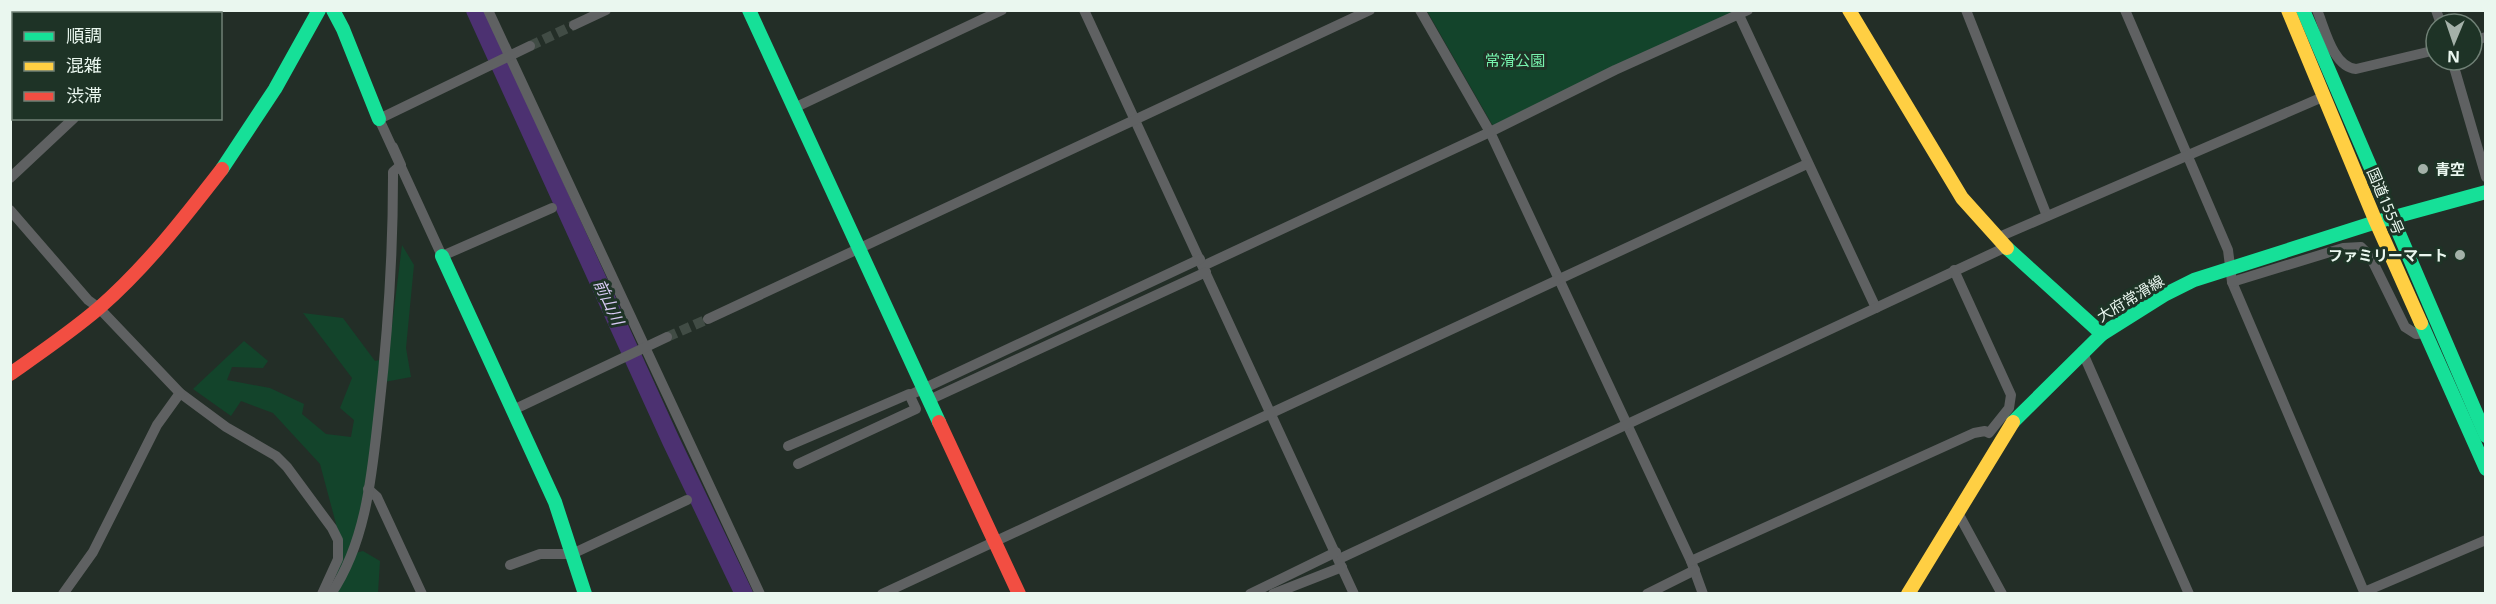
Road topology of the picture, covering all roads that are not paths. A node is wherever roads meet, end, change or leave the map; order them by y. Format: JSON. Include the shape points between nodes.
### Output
{"nodes":[{"id":1,"x":319,"y":10,"type":"edge"},
{"id":2,"x":333,"y":10,"type":"edge"},
{"id":3,"x":489,"y":10,"type":"edge"},
{"id":4,"x":606,"y":10,"type":"edge"},
{"id":5,"x":748,"y":10,"type":"edge"},
{"id":6,"x":1002,"y":10,"type":"edge"},
{"id":7,"x":1084,"y":10,"type":"edge"},
{"id":8,"x":1370,"y":10,"type":"edge"},
{"id":9,"x":1420,"y":10,"type":"edge"},
{"id":10,"x":1849,"y":10,"type":"edge"},
{"id":11,"x":1966,"y":10,"type":"edge"},
{"id":12,"x":2125,"y":10,"type":"edge"},
{"id":13,"x":2288,"y":10,"type":"edge"},
{"id":14,"x":2303,"y":10,"type":"edge"},
{"id":15,"x":2317,"y":10,"type":"edge"},
{"id":16,"x":1744,"y":13,"type":"edge"},
{"id":17,"x":574,"y":25,"type":"tunnel mouth"},
{"id":18,"x":530,"y":45,"type":"tunnel mouth"},
{"id":19,"x":2424,"y":53,"type":"edge"},
{"id":20,"x":509,"y":57,"type":"junction"},
{"id":21,"x":2455,"y":72,"type":"edge"},
{"id":22,"x":2325,"y":96,"type":"junction"},
{"id":23,"x":794,"y":108,"type":"junction"},
{"id":24,"x":380,"y":119,"type":"junction"},
{"id":25,"x":72,"y":120,"type":"edge"},
{"id":26,"x":1133,"y":121,"type":"junction"},
{"id":27,"x":1490,"y":132,"type":"junction"},
{"id":28,"x":393,"y":147,"type":"junction"},
{"id":29,"x":2188,"y":156,"type":"junction"},
{"id":30,"x":1807,"y":164,"type":"junction"},
{"id":31,"x":2486,"y":177,"type":"edge"},
{"id":32,"x":10,"y":178,"type":"edge"},
{"id":33,"x":2486,"y":192,"type":"edge"},
{"id":34,"x":552,"y":208,"type":"dead end"},
{"id":35,"x":10,"y":210,"type":"edge"},
{"id":36,"x":2047,"y":216,"type":"junction"},
{"id":37,"x":2391,"y":217,"type":"junction"},
{"id":38,"x":2376,"y":222,"type":"junction"},
{"id":39,"x":2002,"y":242,"type":"junction"},
{"id":40,"x":859,"y":249,"type":"junction"},
{"id":41,"x":442,"y":256,"type":"junction"},
{"id":42,"x":1203,"y":266,"type":"junction"},
{"id":43,"x":2231,"y":267,"type":"junction"},
{"id":44,"x":1954,"y":270,"type":"junction"},
{"id":45,"x":1559,"y":279,"type":"junction"},
{"id":46,"x":2232,"y":282,"type":"junction"},
{"id":47,"x":99,"y":308,"type":"junction"},
{"id":48,"x":1876,"y":308,"type":"junction"},
{"id":49,"x":708,"y":319,"type":"tunnel mouth"},
{"id":50,"x":2426,"y":333,"type":"junction"},
{"id":51,"x":2102,"y":334,"type":"junction"},
{"id":52,"x":667,"y":337,"type":"tunnel mouth"},
{"id":53,"x":644,"y":348,"type":"junction"},
{"id":54,"x":2082,"y":351,"type":"junction"},
{"id":55,"x":10,"y":374,"type":"edge"},
{"id":56,"x":180,"y":393,"type":"junction"},
{"id":57,"x":910,"y":395,"type":"junction"},
{"id":58,"x":926,"y":395,"type":"junction"},
{"id":59,"x":513,"y":410,"type":"junction"},
{"id":60,"x":1270,"y":412,"type":"junction"},
{"id":61,"x":1627,"y":424,"type":"junction"},
{"id":62,"x":2486,"y":436,"type":"edge"},
{"id":63,"x":788,"y":446,"type":"dead end"},
{"id":64,"x":798,"y":464,"type":"dead end"},
{"id":65,"x":2486,"y":469,"type":"edge"},
{"id":66,"x":368,"y":489,"type":"junction"},
{"id":67,"x":687,"y":500,"type":"dead end"},
{"id":68,"x":1958,"y":513,"type":"junction"},
{"id":69,"x":2486,"y":540,"type":"edge"},
{"id":70,"x":995,"y":541,"type":"junction"},
{"id":71,"x":572,"y":554,"type":"junction"},
{"id":72,"x":1339,"y":559,"type":"junction"},
{"id":73,"x":510,"y":565,"type":"dead end"},
{"id":74,"x":1693,"y":566,"type":"junction"},
{"id":75,"x":2365,"y":593,"type":"edge"},
{"id":76,"x":63,"y":594,"type":"edge"},
{"id":77,"x":322,"y":594,"type":"edge"},
{"id":78,"x":331,"y":594,"type":"edge"},
{"id":79,"x":422,"y":594,"type":"edge"},
{"id":80,"x":585,"y":594,"type":"edge"},
{"id":81,"x":760,"y":594,"type":"edge"},
{"id":82,"x":882,"y":594,"type":"edge"},
{"id":83,"x":1019,"y":594,"type":"edge"},
{"id":84,"x":1250,"y":594,"type":"edge"},
{"id":85,"x":1273,"y":594,"type":"edge"},
{"id":86,"x":1354,"y":594,"type":"edge"},
{"id":87,"x":1647,"y":594,"type":"edge"},
{"id":88,"x":1703,"y":594,"type":"edge"},
{"id":89,"x":1908,"y":594,"type":"edge"},
{"id":90,"x":2002,"y":594,"type":"edge"},
{"id":91,"x":2189,"y":594,"type":"edge"}],
"edges":[{"from":1,"to":47,"type":"main road","via":[[242,140],[163,241]]},
{"from":2,"to":24,"type":"main road"},
{"from":3,"to":20,"type":"street"},
{"from":4,"to":17,"type":"street"},
{"from":5,"to":23,"type":"main road"},
{"from":6,"to":23,"type":"street"},
{"from":7,"to":26,"type":"street"},
{"from":8,"to":26,"type":"street"},
{"from":9,"to":27,"type":"street"},
{"from":10,"to":39,"type":"main road","via":[[1962,198]]},
{"from":11,"to":36,"type":"street"},
{"from":12,"to":29,"type":"street"},
{"from":13,"to":22,"type":"main road","name":"国道155号"},
{"from":14,"to":37,"type":"main road","name":"国道155号"},
{"from":15,"to":19,"type":"street","via":[[2340,61],[2351,69]]},
{"from":16,"to":27,"type":"street","via":[[1615,70]]},
{"from":16,"to":30,"type":"street"},
{"from":18,"to":20,"type":"street"},
{"from":20,"to":24,"type":"street"},
{"from":20,"to":53,"type":"street"},
{"from":21,"to":31,"type":"street"},
{"from":22,"to":29,"type":"street"},
{"from":22,"to":38,"type":"main road","name":"国道155号"},
{"from":23,"to":40,"type":"main road"},
{"from":24,"to":28,"type":"street"},
{"from":25,"to":32,"type":"street"},
{"from":26,"to":40,"type":"street"},
{"from":26,"to":42,"type":"street"},
{"from":27,"to":42,"type":"street"},
{"from":27,"to":45,"type":"street"},
{"from":28,"to":41,"type":"street"},
{"from":28,"to":66,"type":"street","via":[[401,165],[393,172],[389,315]]},
{"from":29,"to":36,"type":"street"},
{"from":29,"to":43,"type":"street","via":[[2228,250]]},
{"from":30,"to":45,"type":"street"},
{"from":30,"to":48,"type":"street"},
{"from":33,"to":37,"type":"main road","name":"大府常滑線"},
{"from":34,"to":41,"type":"street"},
{"from":35,"to":47,"type":"street"},
{"from":36,"to":39,"type":"street"},
{"from":37,"to":38,"type":"main road","name":"大府常滑線"},
{"from":37,"to":62,"type":"main road","name":"国道155号"},
{"from":38,"to":43,"type":"main road","name":"大府常滑線"},
{"from":38,"to":50,"type":"main road","name":"国道155号"},
{"from":39,"to":44,"type":"street"},
{"from":39,"to":51,"type":"main road"},
{"from":40,"to":49,"type":"street"},
{"from":40,"to":58,"type":"main road"},
{"from":41,"to":59,"type":"main road"},
{"from":42,"to":58,"type":"street"},
{"from":42,"to":60,"type":"street"},
{"from":43,"to":46,"type":"street"},
{"from":43,"to":51,"type":"main road","name":"大府常滑線","via":[[2164,295]]},
{"from":44,"to":48,"type":"street"},
{"from":44,"to":74,"type":"street","via":[[2011,395],[2009,408],[1989,433],[1974,433]]},
{"from":45,"to":60,"type":"street"},
{"from":45,"to":61,"type":"street"},
{"from":46,"to":50,"type":"street","via":[[2343,248],[2361,247],[2370,256],[2405,327],[2416,334]]},
{"from":46,"to":75,"type":"street"},
{"from":47,"to":55,"type":"main road"},
{"from":47,"to":56,"type":"street"},
{"from":48,"to":61,"type":"street"},
{"from":50,"to":65,"type":"main road","name":"国道155号"},
{"from":51,"to":54,"type":"main road","name":"大府常滑線"},
{"from":52,"to":53,"type":"street"},
{"from":53,"to":59,"type":"street"},
{"from":53,"to":81,"type":"street"},
{"from":54,"to":68,"type":"main road","name":"大府常滑線","via":[[2017,416]]},
{"from":54,"to":91,"type":"street"},
{"from":56,"to":76,"type":"street","via":[[156,427],[93,552]]},
{"from":56,"to":77,"type":"street","via":[[226,427],[276,456],[332,528],[338,540],[338,559]]},
{"from":57,"to":58,"type":"street"},
{"from":57,"to":63,"type":"street"},
{"from":57,"to":64,"type":"street","via":[[916,409]]},
{"from":58,"to":70,"type":"main road"},
{"from":59,"to":71,"type":"main road","via":[[555,502]]},
{"from":60,"to":70,"type":"street"},
{"from":60,"to":72,"type":"street"},
{"from":61,"to":72,"type":"street"},
{"from":61,"to":74,"type":"street"},
{"from":66,"to":78,"type":"street","via":[[353,553]]},
{"from":66,"to":79,"type":"street","via":[[377,497]]},
{"from":67,"to":71,"type":"street"},
{"from":68,"to":89,"type":"main road","name":"大府常滑線"},
{"from":68,"to":90,"type":"street"},
{"from":69,"to":75,"type":"street"},
{"from":70,"to":82,"type":"street"},
{"from":70,"to":83,"type":"main road"},
{"from":71,"to":73,"type":"street","via":[[540,554]]},
{"from":71,"to":80,"type":"main road"},
{"from":72,"to":84,"type":"street"},
{"from":72,"to":85,"type":"street"},
{"from":72,"to":86,"type":"street"},
{"from":74,"to":87,"type":"street"},
{"from":74,"to":88,"type":"street"}]}
